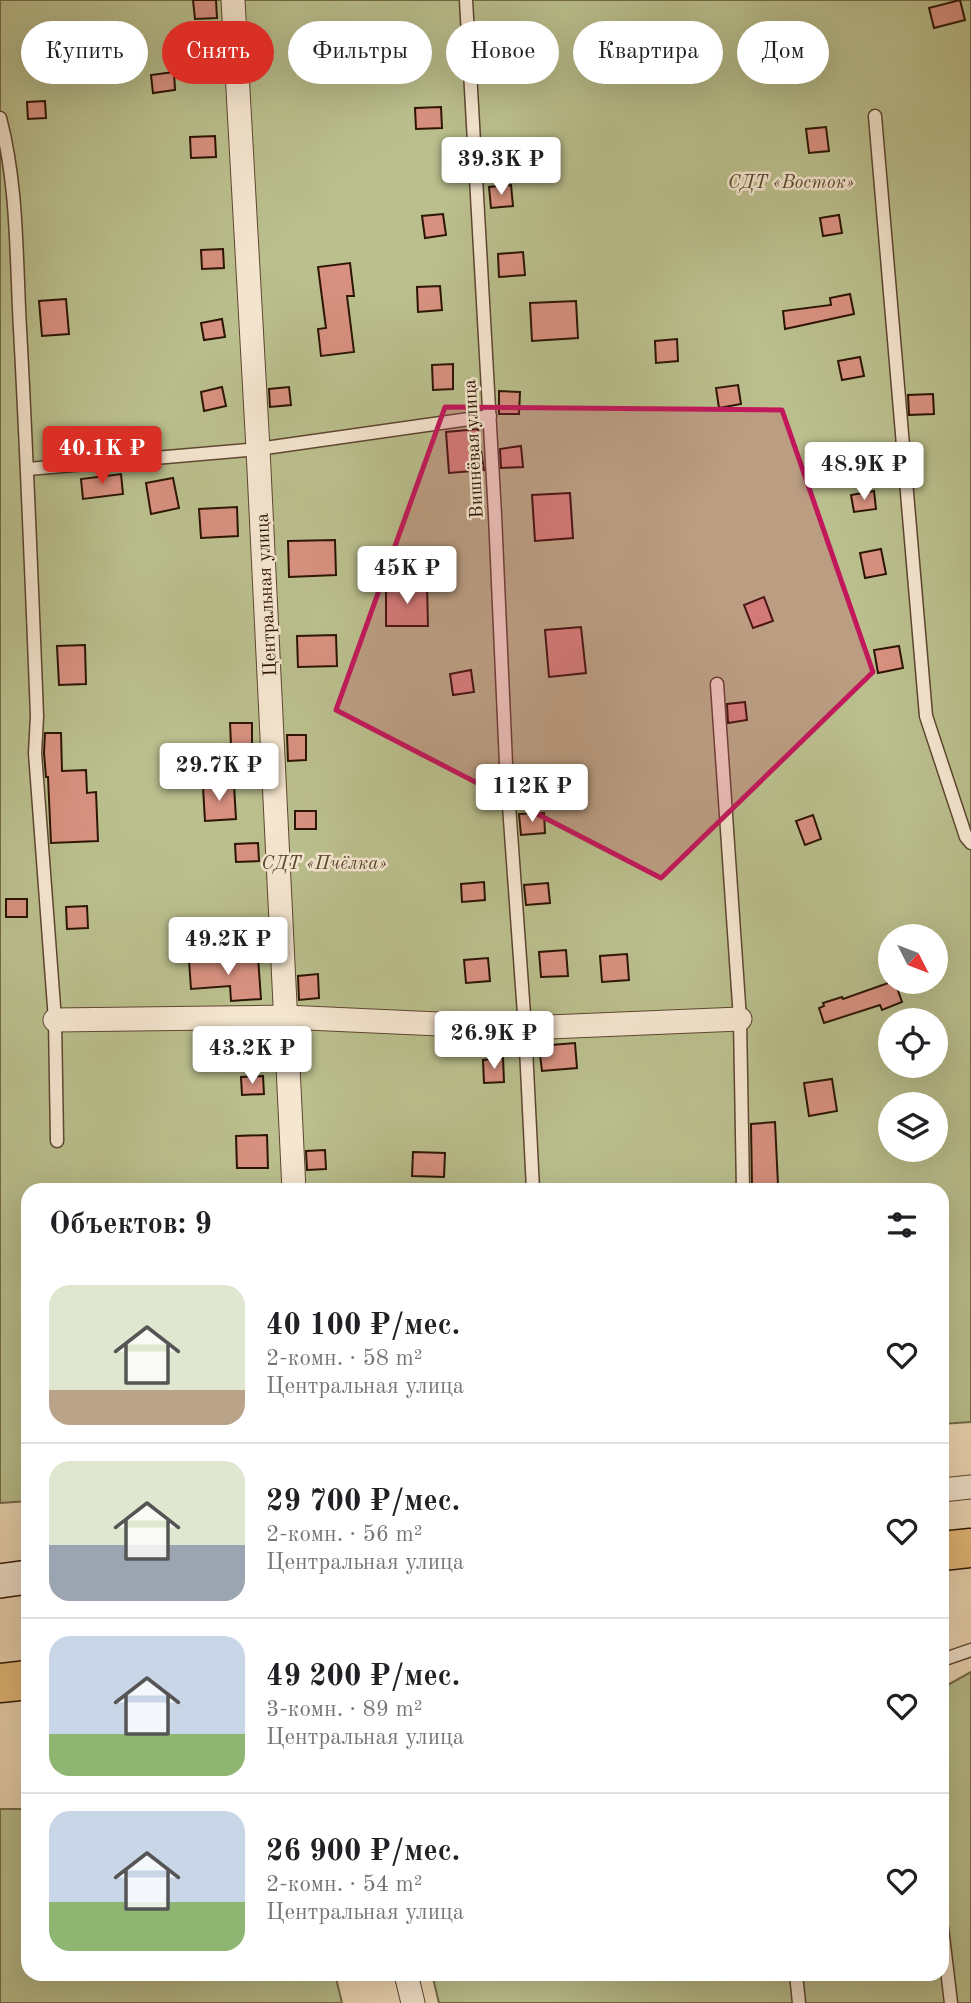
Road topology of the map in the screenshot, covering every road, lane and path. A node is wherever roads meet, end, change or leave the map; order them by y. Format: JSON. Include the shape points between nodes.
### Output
{"nodes":[{"id":1,"x":233,"y":0,"type":"edge"},
{"id":2,"x":466,"y":0,"type":"edge"},
{"id":3,"x":874,"y":116,"type":"dead end"},
{"id":4,"x":0,"y":118,"type":"edge"},
{"id":5,"x":490,"y":416,"type":"junction"},
{"id":6,"x":258,"y":449,"type":"junction"},
{"id":7,"x":28,"y":469,"type":"junction"},
{"id":8,"x":718,"y":684,"type":"dead end"},
{"id":9,"x":971,"y":843,"type":"edge"},
{"id":10,"x":285,"y":1017,"type":"junction"},
{"id":11,"x":740,"y":1019,"type":"junction"},
{"id":12,"x":55,"y":1020,"type":"junction"},
{"id":13,"x":525,"y":1028,"type":"junction"},
{"id":14,"x":57,"y":1141,"type":"dead end"},
{"id":15,"x":294,"y":1183,"type":"edge"},
{"id":16,"x":533,"y":1183,"type":"edge"},
{"id":17,"x":743,"y":1183,"type":"edge"},
{"id":18,"x":971,"y":1487,"type":"edge"},
{"id":19,"x":949,"y":1489,"type":"edge"},
{"id":20,"x":971,"y":1548,"type":"edge"},
{"id":21,"x":949,"y":1550,"type":"edge"},
{"id":22,"x":21,"y":1578,"type":"edge"},
{"id":23,"x":0,"y":1581,"type":"edge"},
{"id":24,"x":971,"y":1650,"type":"edge"},
{"id":25,"x":949,"y":1658,"type":"edge"},
{"id":26,"x":21,"y":1681,"type":"edge"},
{"id":27,"x":0,"y":1683,"type":"edge"},
{"id":28,"x":408,"y":1981,"type":"edge"},
{"id":29,"x":797,"y":1981,"type":"edge"},
{"id":30,"x":948,"y":1981,"type":"edge"},
{"id":31,"x":413,"y":2003,"type":"edge"},
{"id":32,"x":799,"y":2003,"type":"edge"},
{"id":33,"x":951,"y":2003,"type":"edge"}],
"edges":[{"from":1,"to":6,"type":"street","name":"Центральная улица"},
{"from":2,"to":5,"type":"lane","name":"Вишнёвая улица"},
{"from":3,"to":9,"type":"lane","via":[[926,716]]},
{"from":4,"to":7,"type":"lane","via":[[13,195]]},
{"from":5,"to":6,"type":"lane"},
{"from":5,"to":13,"type":"lane","name":"Вишнёвая улица","via":[[506,764]]},
{"from":6,"to":7,"type":"lane"},
{"from":6,"to":10,"type":"street","name":"Центральная улица"},
{"from":7,"to":12,"type":"lane","via":[[35,753]]},
{"from":8,"to":11,"type":"lane"},
{"from":10,"to":12,"type":"street"},
{"from":10,"to":13,"type":"street"},
{"from":10,"to":15,"type":"street","name":"Центральная улица"},
{"from":11,"to":13,"type":"street"},
{"from":11,"to":17,"type":"lane"},
{"from":12,"to":14,"type":"lane"},
{"from":13,"to":16,"type":"lane","name":"Вишнёвая улица"},
{"from":18,"to":19,"type":"street"},
{"from":20,"to":21,"type":"highway"},
{"from":22,"to":23,"type":"street"},
{"from":24,"to":25,"type":"lane"},
{"from":26,"to":27,"type":"highway"},
{"from":28,"to":31,"type":"street"},
{"from":29,"to":32,"type":"lane"},
{"from":30,"to":33,"type":"lane"}]}
